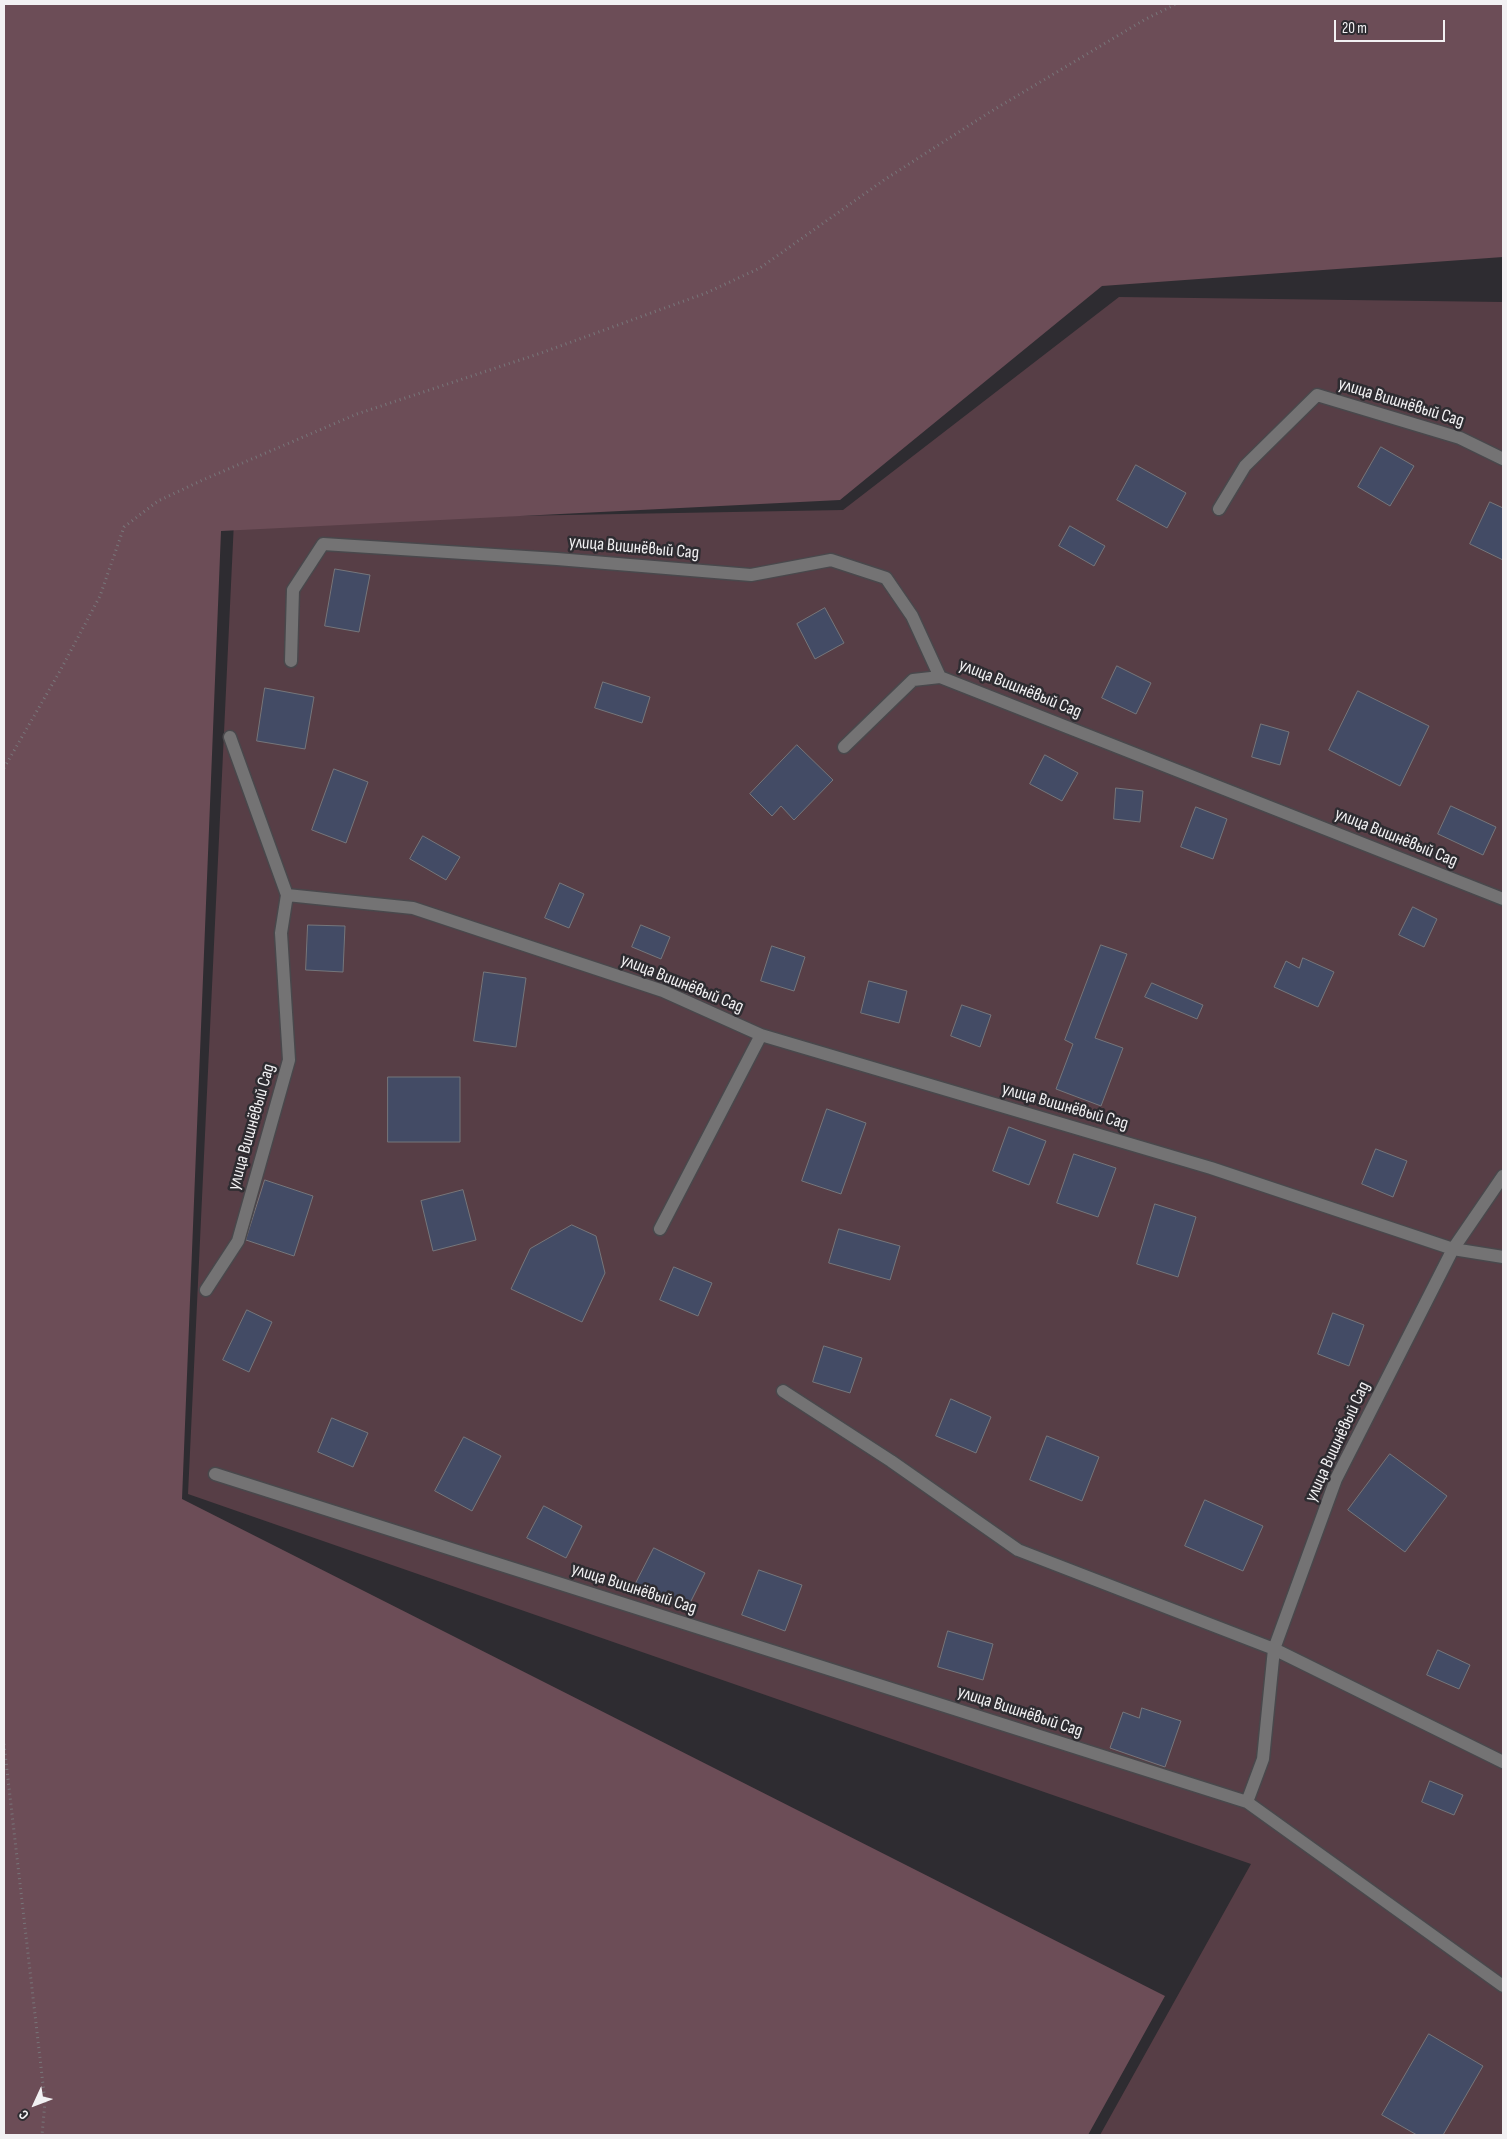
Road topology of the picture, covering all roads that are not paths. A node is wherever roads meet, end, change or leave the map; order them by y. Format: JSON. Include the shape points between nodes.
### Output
{"nodes":[{"id":1,"x":1503,"y":459,"type":"edge"},
{"id":2,"x":1219,"y":509,"type":"dead end"},
{"id":3,"x":292,"y":661,"type":"dead end"},
{"id":4,"x":940,"y":676,"type":"junction"},
{"id":5,"x":230,"y":737,"type":"dead end"},
{"id":6,"x":844,"y":747,"type":"dead end"},
{"id":7,"x":287,"y":895,"type":"junction"},
{"id":8,"x":1503,"y":899,"type":"edge"},
{"id":9,"x":761,"y":1035,"type":"junction"},
{"id":10,"x":1503,"y":1176,"type":"edge"},
{"id":11,"x":660,"y":1229,"type":"dead end"},
{"id":12,"x":1453,"y":1249,"type":"junction"},
{"id":13,"x":1503,"y":1257,"type":"edge"},
{"id":14,"x":206,"y":1290,"type":"dead end"},
{"id":15,"x":782,"y":1391,"type":"dead end"},
{"id":16,"x":215,"y":1474,"type":"dead end"},
{"id":17,"x":1274,"y":1649,"type":"junction"},
{"id":18,"x":1503,"y":1762,"type":"edge"},
{"id":19,"x":1247,"y":1802,"type":"junction"},
{"id":20,"x":1503,"y":1986,"type":"edge"}],
"edges":[{"from":1,"to":2,"type":"street","name":"улица Вишнёвый Сад","via":[[1460,438],[1317,394],[1245,466]]},
{"from":3,"to":4,"type":"street","name":"улица Вишнёвый Сад","via":[[293,590],[323,544],[751,575],[831,560],[886,578],[912,616]]},
{"from":4,"to":6,"type":"street","via":[[913,680]]},
{"from":4,"to":8,"type":"street","name":"улица Вишнёвый Сад"},
{"from":5,"to":7,"type":"street"},
{"from":7,"to":9,"type":"street","name":"улица Вишнёвый Сад","via":[[413,908],[663,991]]},
{"from":7,"to":14,"type":"street","name":"улица Вишнёвый Сад","via":[[281,932],[289,1060],[238,1240]]},
{"from":9,"to":11,"type":"street"},
{"from":9,"to":12,"type":"street","name":"улица Вишнёвый Сад","via":[[1211,1168]]},
{"from":10,"to":12,"type":"street","name":"улица Вишнёвый Сад"},
{"from":12,"to":13,"type":"street","name":"улица Вишнёвый Сад"},
{"from":12,"to":17,"type":"street","name":"улица Вишнёвый Сад","via":[[1336,1479]]},
{"from":15,"to":17,"type":"street","via":[[891,1460],[1018,1550]]},
{"from":16,"to":19,"type":"street","name":"улица Вишнёвый Сад"},
{"from":17,"to":18,"type":"street"},
{"from":17,"to":19,"type":"street","name":"улица Вишнёвый Сад","via":[[1263,1759]]},
{"from":19,"to":20,"type":"street"}]}
